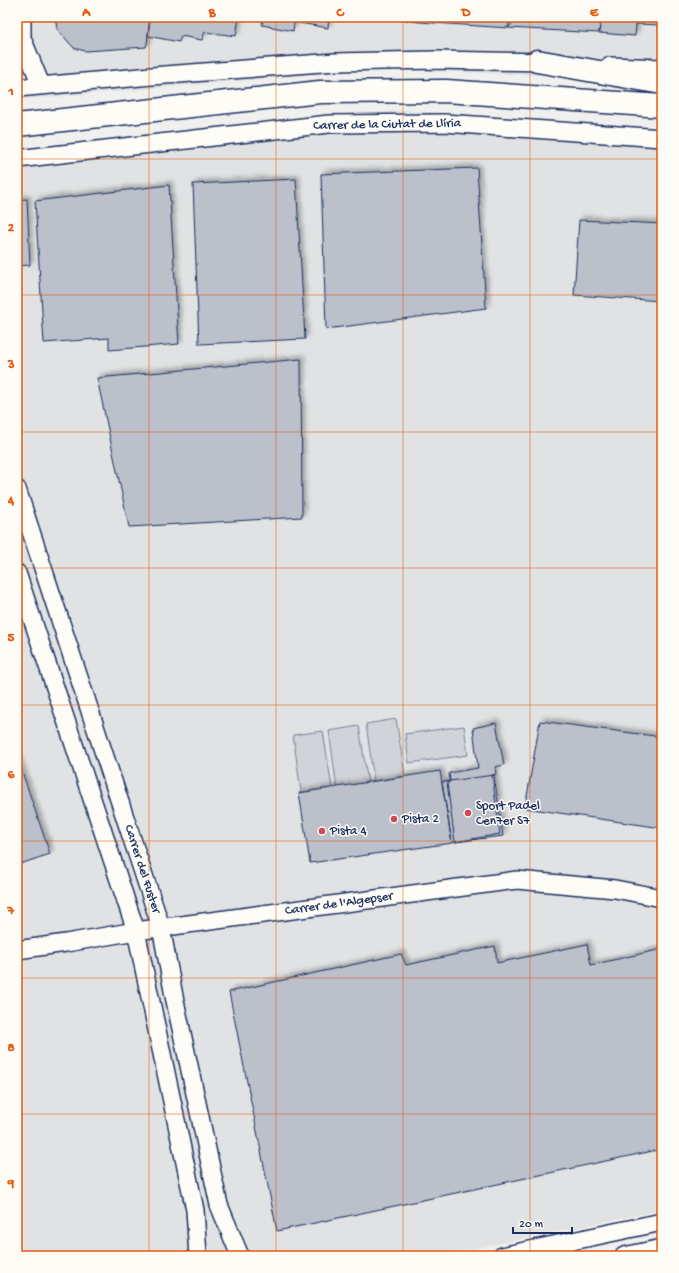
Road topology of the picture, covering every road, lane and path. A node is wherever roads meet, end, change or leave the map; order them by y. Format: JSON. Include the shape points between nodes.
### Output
{"nodes":[{"id":1,"x":22,"y":17,"type":"edge"},
{"id":2,"x":537,"y":61,"type":"junction"},
{"id":3,"x":662,"y":68,"type":"edge"},
{"id":4,"x":662,"y":83,"type":"edge"},
{"id":5,"x":42,"y":85,"type":"junction"},
{"id":6,"x":17,"y":88,"type":"edge"},
{"id":7,"x":662,"y":106,"type":"edge"},
{"id":8,"x":17,"y":125,"type":"edge"},
{"id":9,"x":662,"y":138,"type":"edge"},
{"id":10,"x":17,"y":160,"type":"edge"},
{"id":11,"x":17,"y":489,"type":"edge"},
{"id":12,"x":17,"y":574,"type":"edge"},
{"id":13,"x":662,"y":898,"type":"edge"},
{"id":14,"x":162,"y":927,"type":"junction"},
{"id":15,"x":136,"y":930,"type":"junction"},
{"id":16,"x":17,"y":950,"type":"edge"},
{"id":17,"x":662,"y":1222,"type":"edge"},
{"id":18,"x":662,"y":1248,"type":"edge"},
{"id":19,"x":198,"y":1256,"type":"edge"},
{"id":20,"x":240,"y":1256,"type":"edge"},
{"id":21,"x":502,"y":1256,"type":"edge"},
{"id":22,"x":624,"y":1256,"type":"edge"}],
"edges":[{"from":1,"to":5,"type":"street","via":[[22,38]]},
{"from":2,"to":3,"type":"street"},
{"from":2,"to":4,"type":"street"},
{"from":2,"to":5,"type":"street","via":[[335,62]]},
{"from":5,"to":6,"type":"street"},
{"from":7,"to":8,"type":"street","via":[[446,91],[320,92]]},
{"from":9,"to":10,"type":"street","name":"Carrer de la Ciutat de Llíria","via":[[444,123],[329,124]]},
{"from":11,"to":14,"type":"street","name":"Carrer del Fuster"},
{"from":12,"to":15,"type":"street","name":"Carrer del Fuster"},
{"from":13,"to":14,"type":"street","name":"Carrer de l'Algepser","via":[[615,889],[517,880]]},
{"from":14,"to":15,"type":"street","name":"Carrer de l'Algepser"},
{"from":14,"to":20,"type":"street","name":"Carrer del Fuster","via":[[220,1205]]},
{"from":15,"to":16,"type":"street","name":"Carrer de l'Algepser"},
{"from":15,"to":19,"type":"street","name":"Carrer del Fuster","via":[[195,1210]]},
{"from":17,"to":21,"type":"street"},
{"from":18,"to":22,"type":"street"}]}
